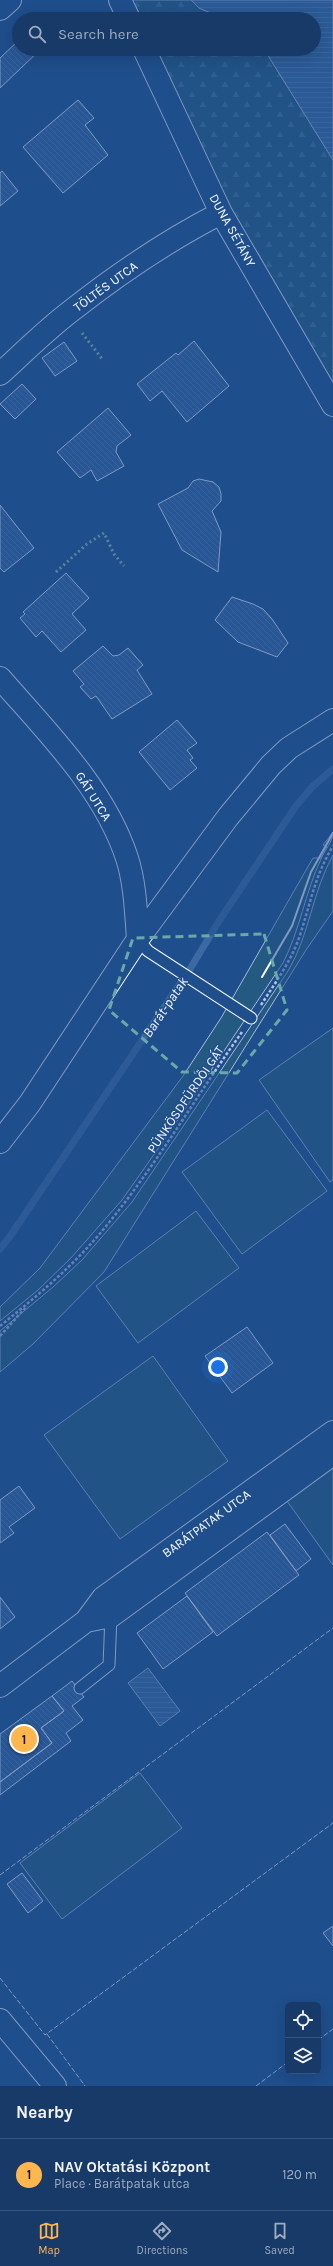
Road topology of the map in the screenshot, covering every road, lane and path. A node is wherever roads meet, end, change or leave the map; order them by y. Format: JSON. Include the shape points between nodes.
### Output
{"nodes":[{"id":1,"x":10,"y":0,"type":"edge"},
{"id":2,"x":120,"y":0,"type":"edge"},
{"id":3,"x":0,"y":9,"type":"edge"},
{"id":4,"x":126,"y":12,"type":"edge"},
{"id":5,"x":147,"y":56,"type":"edge"},
{"id":6,"x":221,"y":212,"type":"junction"},
{"id":7,"x":0,"y":374,"type":"edge"},
{"id":8,"x":333,"y":405,"type":"edge"},
{"id":9,"x":0,"y":678,"type":"edge"},
{"id":10,"x":333,"y":720,"type":"edge"},
{"id":11,"x":333,"y":846,"type":"edge"},
{"id":12,"x":138,"y":939,"type":"junction"},
{"id":13,"x":251,"y":1018,"type":"junction"},
{"id":14,"x":0,"y":1142,"type":"edge"},
{"id":15,"x":33,"y":1300,"type":"junction"},
{"id":16,"x":0,"y":1326,"type":"edge"},
{"id":17,"x":0,"y":1336,"type":"edge"},
{"id":18,"x":333,"y":1432,"type":"edge"},
{"id":19,"x":333,"y":1454,"type":"edge"},
{"id":20,"x":111,"y":1616,"type":"junction"},
{"id":21,"x":86,"y":1621,"type":"junction"},
{"id":22,"x":0,"y":1686,"type":"edge"},
{"id":23,"x":80,"y":1688,"type":"dead end"},
{"id":24,"x":0,"y":2020,"type":"edge"},
{"id":25,"x":55,"y":2086,"type":"edge"}],
"edges":[{"from":1,"to":3,"type":"street"},
{"from":2,"to":4,"type":"street"},
{"from":5,"to":6,"type":"street","name":"DUNA SÉTÁNY"},
{"from":6,"to":7,"type":"street","name":"TÖLTÉS UTCA","via":[[134,264],[70,312]]},
{"from":6,"to":8,"type":"street","name":"DUNA SÉTÁNY"},
{"from":9,"to":12,"type":"street","name":"GÁT UTCA","via":[[81,773],[120,840],[131,878]]},
{"from":10,"to":12,"type":"street","via":[[289,748],[271,765],[228,817]]},
{"from":11,"to":13,"type":"path","name":"PÜNKÖSDFÜRDŐI GÁT","via":[[313,888],[299,938],[289,962]]},
{"from":12,"to":13,"type":"lane","via":[[148,951]]},
{"from":12,"to":14,"type":"street","via":[[30,1103]]},
{"from":13,"to":15,"type":"path","name":"PÜNKÖSDFÜRDŐI GÁT","via":[[141,1182],[101,1232]]},
{"from":15,"to":16,"type":"path","name":"PÜNKÖSDFÜRDŐI GÁT"},
{"from":15,"to":17,"type":"path"},
{"from":18,"to":21,"type":"street","name":"BARÁTPATAK UTCA","via":[[103,1598]]},
{"from":19,"to":20,"type":"street","name":"BARÁTPATAK UTCA"},
{"from":20,"to":21,"type":"street","name":"BARÁTPATAK UTCA"},
{"from":20,"to":23,"type":"lane","via":[[110,1665]]},
{"from":21,"to":22,"type":"street","name":"BARÁTPATAK UTCA"},
{"from":24,"to":25,"type":"street"}]}
